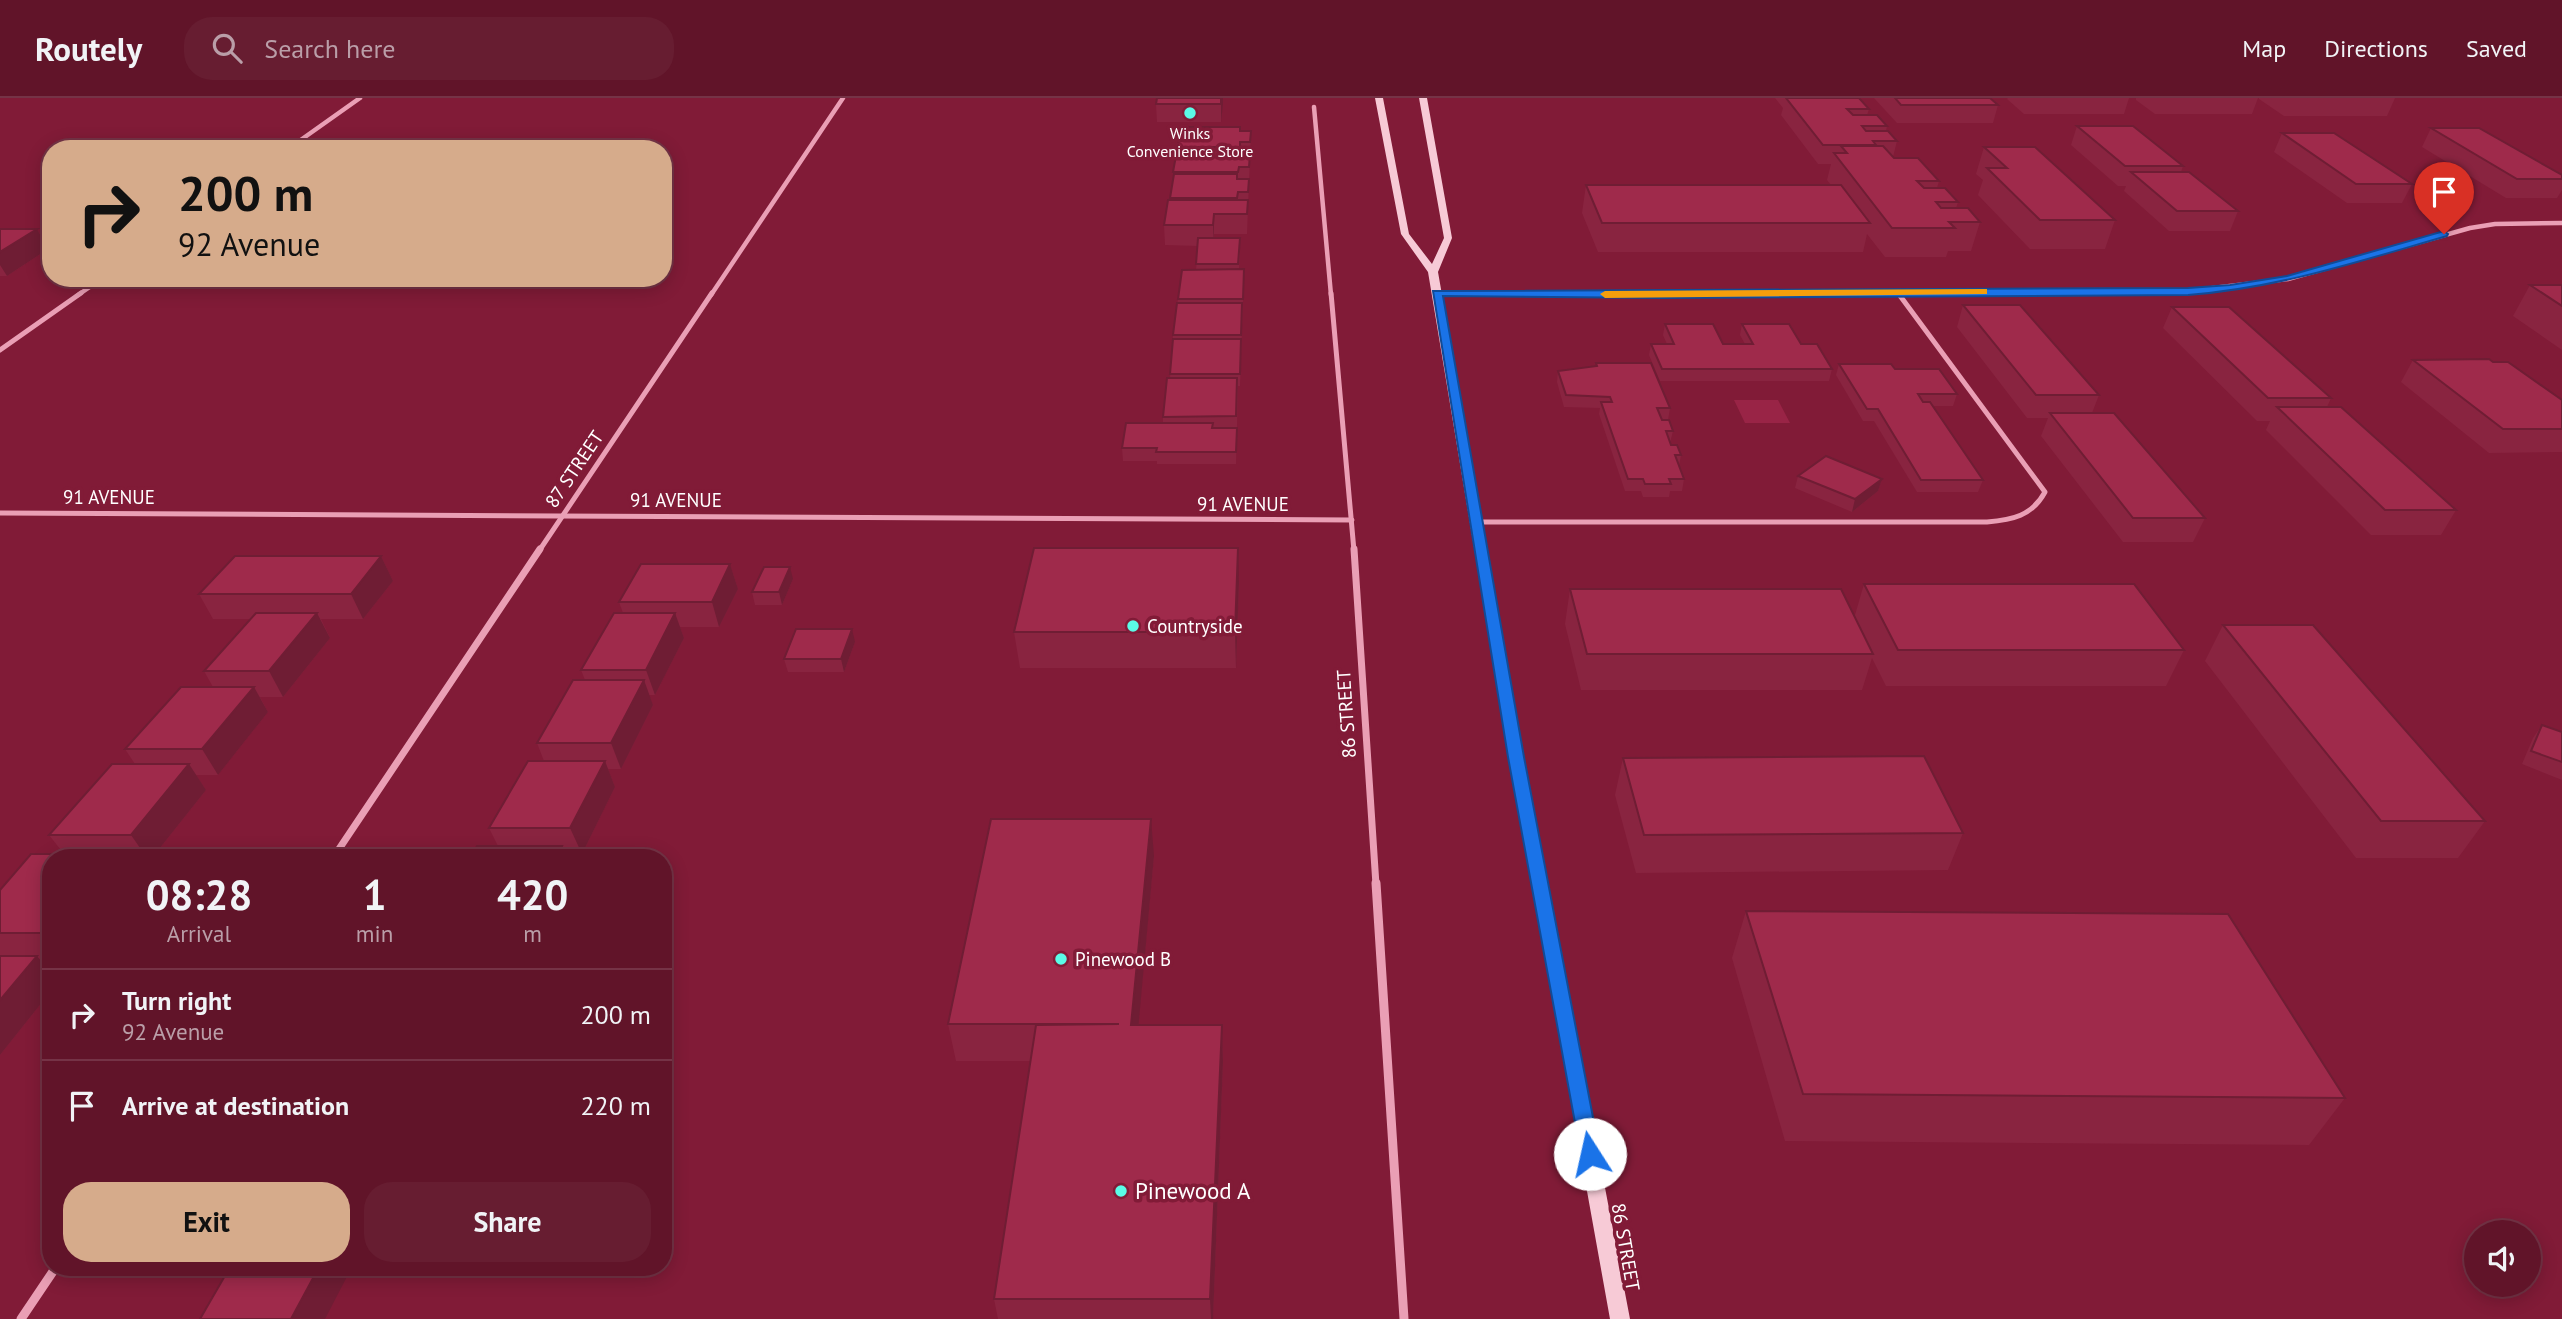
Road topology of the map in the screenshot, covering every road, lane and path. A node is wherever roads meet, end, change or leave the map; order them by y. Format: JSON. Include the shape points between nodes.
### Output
{"nodes":[{"id":1,"x":360,"y":98,"type":"edge"},
{"id":2,"x":843,"y":98,"type":"edge"},
{"id":3,"x":1379,"y":98,"type":"edge"},
{"id":4,"x":1423,"y":98,"type":"edge"},
{"id":5,"x":1314,"y":107,"type":"dead end"},
{"id":6,"x":301,"y":140,"type":"edge"},
{"id":7,"x":2562,"y":223,"type":"edge"},
{"id":8,"x":1433,"y":272,"type":"junction"},
{"id":9,"x":90,"y":287,"type":"edge"},
{"id":10,"x":1897,"y":292,"type":"junction"},
{"id":11,"x":1437,"y":293,"type":"junction"},
{"id":12,"x":0,"y":350,"type":"edge"},
{"id":13,"x":0,"y":513,"type":"edge"},
{"id":14,"x":564,"y":515,"type":"junction"},
{"id":15,"x":1352,"y":520,"type":"junction"},
{"id":16,"x":1476,"y":522,"type":"junction"},
{"id":17,"x":339,"y":849,"type":"edge"},
{"id":18,"x":50,"y":1276,"type":"edge"},
{"id":19,"x":21,"y":1319,"type":"edge"},
{"id":20,"x":1404,"y":1319,"type":"edge"},
{"id":21,"x":1620,"y":1319,"type":"edge"}],
"edges":[{"from":1,"to":6,"type":"street"},
{"from":2,"to":14,"type":"street","name":"87 STREET"},
{"from":3,"to":8,"type":"main road","name":"86 STREET","via":[[1405,234]]},
{"from":4,"to":8,"type":"main road","via":[[1448,238]]},
{"from":5,"to":15,"type":"street","name":"86 STREET"},
{"from":7,"to":10,"type":"street","via":[[2470,228],[2288,279],[2230,288]]},
{"from":8,"to":11,"type":"main road","name":"86 STREET"},
{"from":9,"to":12,"type":"street"},
{"from":10,"to":11,"type":"street"},
{"from":10,"to":16,"type":"street","via":[[2045,492],[2040,505],[2026,515],[1963,522]]},
{"from":11,"to":16,"type":"main road","name":"86 STREET"},
{"from":13,"to":14,"type":"street","name":"91 AVENUE"},
{"from":14,"to":15,"type":"street","name":"91 AVENUE"},
{"from":14,"to":17,"type":"street","name":"87 STREET"},
{"from":15,"to":20,"type":"street","name":"86 STREET"},
{"from":16,"to":21,"type":"main road","name":"86 STREET"},
{"from":18,"to":19,"type":"street"}]}
